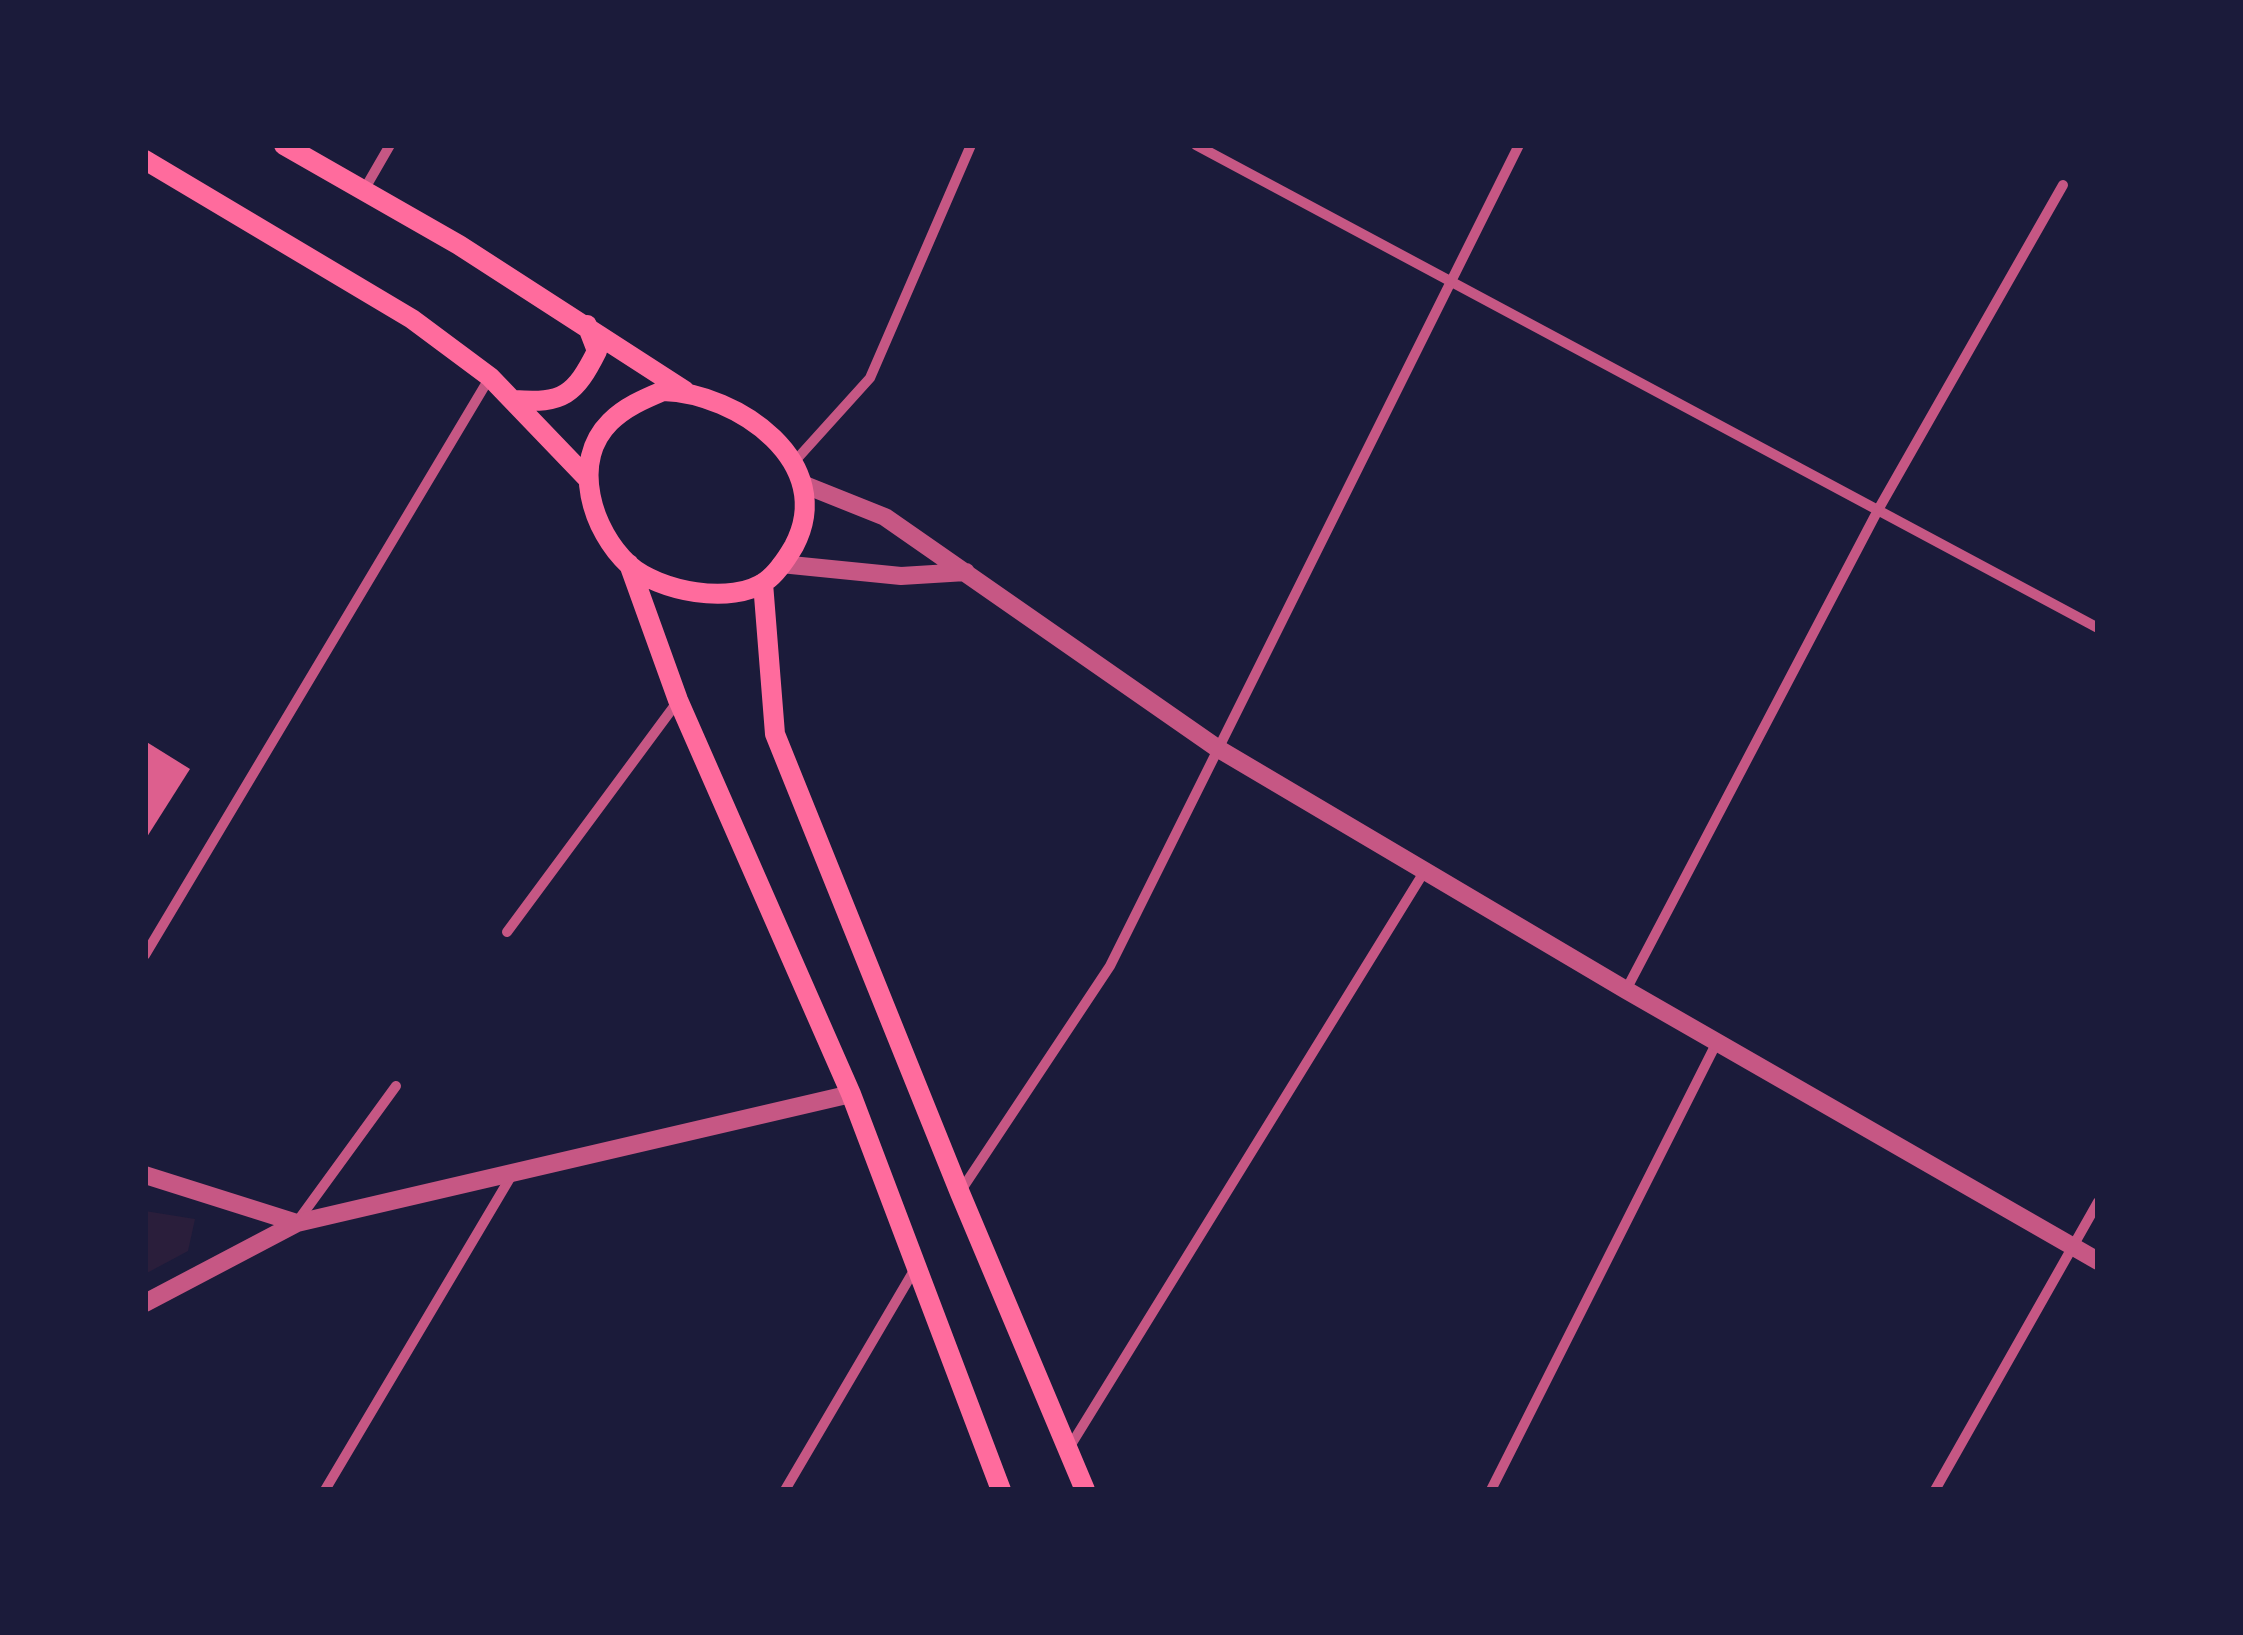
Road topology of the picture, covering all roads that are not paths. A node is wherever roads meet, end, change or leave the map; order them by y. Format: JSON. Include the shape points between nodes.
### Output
{"nodes":[{"id":1,"x":284,"y":145,"type":"edge"},
{"id":2,"x":390,"y":145,"type":"edge"},
{"id":3,"x":972,"y":145,"type":"edge"},
{"id":4,"x":1196,"y":145,"type":"edge"},
{"id":5,"x":1519,"y":145,"type":"edge"},
{"id":6,"x":145,"y":160,"type":"edge"},
{"id":7,"x":2063,"y":185,"type":"dead end"},
{"id":8,"x":364,"y":191,"type":"junction"},
{"id":9,"x":1449,"y":280,"type":"junction"},
{"id":10,"x":588,"y":326,"type":"junction"},
{"id":11,"x":490,"y":376,"type":"junction"},
{"id":12,"x":686,"y":392,"type":"junction"},
{"id":13,"x":514,"y":400,"type":"junction"},
{"id":14,"x":795,"y":461,"type":"junction"},
{"id":15,"x":587,"y":478,"type":"junction"},
{"id":16,"x":805,"y":484,"type":"junction"},
{"id":17,"x":1878,"y":510,"type":"junction"},
{"id":18,"x":628,"y":564,"type":"junction"},
{"id":19,"x":781,"y":564,"type":"junction"},
{"id":20,"x":966,"y":572,"type":"junction"},
{"id":21,"x":764,"y":583,"type":"junction"},
{"id":22,"x":2098,"y":628,"type":"edge"},
{"id":23,"x":678,"y":700,"type":"junction"},
{"id":24,"x":1217,"y":748,"type":"junction"},
{"id":25,"x":1424,"y":872,"type":"junction"},
{"id":26,"x":506,"y":932,"type":"dead end"},
{"id":27,"x":145,"y":955,"type":"edge"},
{"id":28,"x":1626,"y":990,"type":"junction"},
{"id":29,"x":1717,"y":1042,"type":"junction"},
{"id":30,"x":396,"y":1086,"type":"dead end"},
{"id":31,"x":851,"y":1094,"type":"junction"},
{"id":32,"x":515,"y":1170,"type":"junction"},
{"id":33,"x":145,"y":1174,"type":"edge"},
{"id":34,"x":960,"y":1193,"type":"junction"},
{"id":35,"x":2098,"y":1202,"type":"edge"},
{"id":36,"x":297,"y":1223,"type":"junction"},
{"id":37,"x":2074,"y":1247,"type":"junction"},
{"id":38,"x":2098,"y":1261,"type":"edge"},
{"id":39,"x":916,"y":1267,"type":"junction"},
{"id":40,"x":145,"y":1303,"type":"edge"},
{"id":41,"x":1069,"y":1448,"type":"junction"},
{"id":42,"x":325,"y":1490,"type":"edge"},
{"id":43,"x":785,"y":1490,"type":"edge"},
{"id":44,"x":1001,"y":1490,"type":"edge"},
{"id":45,"x":1085,"y":1490,"type":"edge"},
{"id":46,"x":1491,"y":1490,"type":"edge"},
{"id":47,"x":1934,"y":1490,"type":"edge"}],
"edges":[{"from":1,"to":8,"type":"main road"},
{"from":2,"to":8,"type":"street"},
{"from":3,"to":14,"type":"street","via":[[870,378]]},
{"from":4,"to":9,"type":"street"},
{"from":5,"to":9,"type":"street"},
{"from":6,"to":11,"type":"main road","via":[[412,319]]},
{"from":7,"to":17,"type":"street"},
{"from":8,"to":10,"type":"main road"},
{"from":9,"to":17,"type":"street"},
{"from":9,"to":24,"type":"street"},
{"from":10,"to":12,"type":"main road"},
{"from":10,"to":13,"type":"main road","via":[[598,351],[570,392],[550,403]]},
{"from":11,"to":13,"type":"main road"},
{"from":11,"to":27,"type":"street"},
{"from":12,"to":14,"type":"main road","via":[[748,420]]},
{"from":12,"to":15,"type":"main road","via":[[663,391],[608,423]]},
{"from":13,"to":15,"type":"main road"},
{"from":14,"to":16,"type":"main road"},
{"from":15,"to":18,"type":"main road","via":[[592,508]]},
{"from":16,"to":19,"type":"main road","via":[[801,532]]},
{"from":16,"to":20,"type":"street","via":[[885,517]]},
{"from":17,"to":22,"type":"street"},
{"from":17,"to":28,"type":"street"},
{"from":18,"to":21,"type":"main road","via":[[680,588],[721,593]]},
{"from":18,"to":23,"type":"main road"},
{"from":19,"to":20,"type":"street","via":[[901,576]]},
{"from":19,"to":21,"type":"main road"},
{"from":20,"to":24,"type":"street"},
{"from":21,"to":34,"type":"main road","via":[[775,734]]},
{"from":23,"to":26,"type":"street"},
{"from":23,"to":31,"type":"main road"},
{"from":24,"to":25,"type":"street"},
{"from":24,"to":34,"type":"street","via":[[1110,966]]},
{"from":25,"to":28,"type":"street"},
{"from":25,"to":41,"type":"street"},
{"from":28,"to":29,"type":"street"},
{"from":29,"to":37,"type":"street"},
{"from":29,"to":46,"type":"street"},
{"from":30,"to":36,"type":"street"},
{"from":31,"to":32,"type":"street"},
{"from":31,"to":39,"type":"main road"},
{"from":32,"to":36,"type":"street"},
{"from":32,"to":42,"type":"street"},
{"from":33,"to":36,"type":"street"},
{"from":34,"to":41,"type":"main road"},
{"from":35,"to":37,"type":"street"},
{"from":36,"to":40,"type":"street"},
{"from":37,"to":38,"type":"street"},
{"from":37,"to":47,"type":"street"},
{"from":39,"to":43,"type":"street"},
{"from":39,"to":44,"type":"main road"},
{"from":41,"to":45,"type":"main road"}]}
